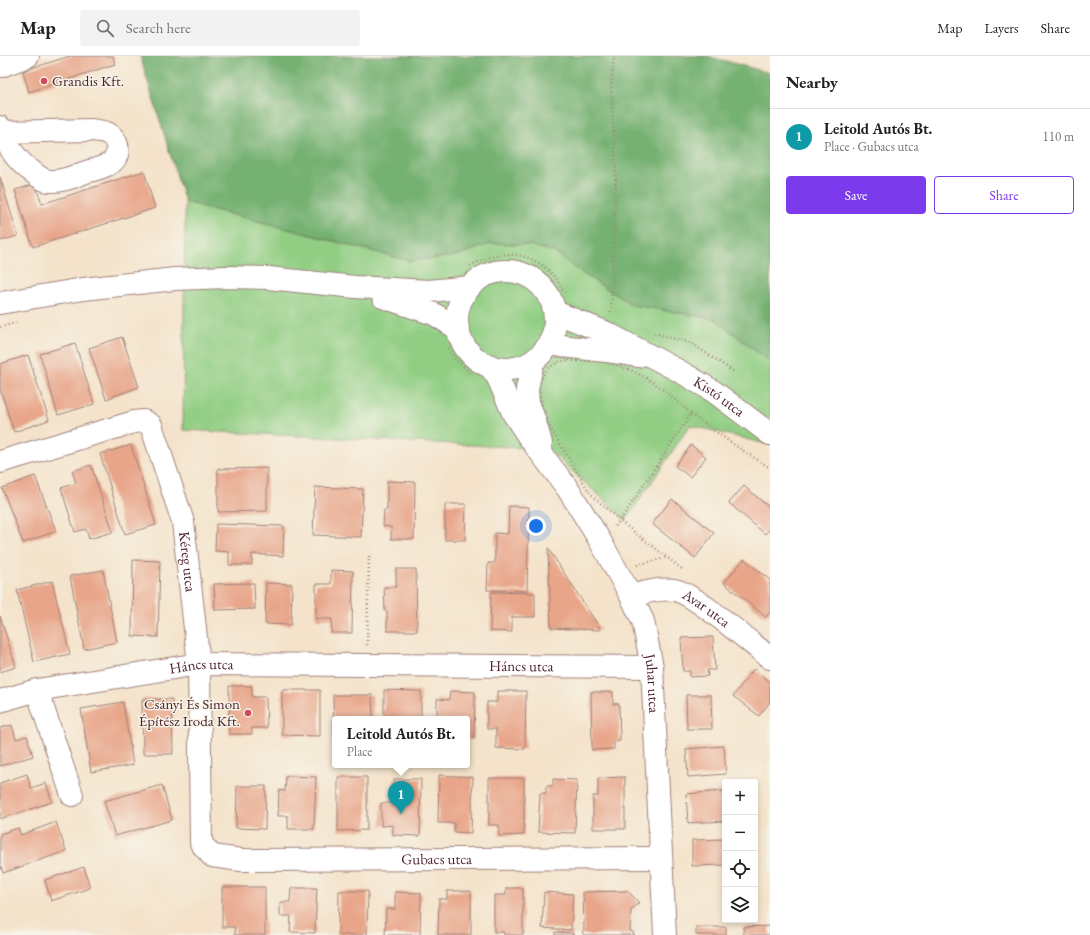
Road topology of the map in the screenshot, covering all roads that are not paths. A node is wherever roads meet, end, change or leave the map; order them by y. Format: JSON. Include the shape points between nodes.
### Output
{"nodes":[{"id":1,"x":28,"y":56,"type":"edge"},
{"id":2,"x":0,"y":63,"type":"edge"},
{"id":3,"x":1,"y":130,"type":"edge"},
{"id":4,"x":468,"y":278,"type":"junction"},
{"id":5,"x":355,"y":287,"type":"junction"},
{"id":6,"x":0,"y":303,"type":"edge"},
{"id":7,"x":560,"y":303,"type":"junction"},
{"id":8,"x":458,"y":329,"type":"junction"},
{"id":9,"x":549,"y":344,"type":"junction"},
{"id":10,"x":533,"y":361,"type":"junction"},
{"id":11,"x":666,"y":364,"type":"junction"},
{"id":12,"x":489,"y":365,"type":"junction"},
{"id":13,"x":770,"y":434,"type":"edge"},
{"id":14,"x":547,"y":459,"type":"junction"},
{"id":15,"x":0,"y":462,"type":"edge"},
{"id":16,"x":631,"y":596,"type":"junction"},
{"id":17,"x":770,"y":658,"type":"edge"},
{"id":18,"x":199,"y":664,"type":"junction"},
{"id":19,"x":652,"y":667,"type":"junction"},
{"id":20,"x":37,"y":690,"type":"junction"},
{"id":21,"x":0,"y":701,"type":"edge"},
{"id":22,"x":72,"y":795,"type":"dead end"},
{"id":23,"x":212,"y":856,"type":"joint"},
{"id":24,"x":661,"y":858,"type":"junction"},
{"id":25,"x":665,"y":935,"type":"edge"}],
"edges":[{"from":1,"to":2,"type":"street","via":[[1,66]]},
{"from":3,"to":3,"type":"street","via":[[18,161],[40,178],[50,181],[65,179],[110,164],[116,158],[118,150],[116,141],[109,133],[92,130]]},
{"from":4,"to":5,"type":"street","via":[[429,291]]},
{"from":4,"to":7,"type":"street","via":[[482,277],[497,271],[513,271],[528,275],[541,284],[550,297]]},
{"from":4,"to":8,"type":"street","via":[[458,314]]},
{"from":5,"to":6,"type":"street","via":[[268,278],[175,279],[83,289]]},
{"from":5,"to":8,"type":"street","via":[[434,314]]},
{"from":7,"to":9,"type":"street"},
{"from":7,"to":11,"type":"street","name":"Kistó utca","via":[[607,333]]},
{"from":8,"to":12,"type":"street","via":[[469,351],[478,360]]},
{"from":9,"to":10,"type":"street"},
{"from":9,"to":11,"type":"street","name":"Kistó utca","via":[[617,352]]},
{"from":10,"to":12,"type":"street","via":[[512,368]]},
{"from":10,"to":14,"type":"street","name":"Juhar utca","via":[[527,389],[528,402]]},
{"from":11,"to":13,"type":"street","name":"Kistó utca","via":[[713,391]]},
{"from":12,"to":14,"type":"street","name":"Juhar utca","via":[[498,378],[513,413]]},
{"from":14,"to":16,"type":"street","name":"Juhar utca","via":[[568,489]]},
{"from":15,"to":18,"type":"street","name":"Kéreg utca","via":[[134,422],[144,421],[151,425],[183,522]]},
{"from":16,"to":17,"type":"street","name":"Avar utca","via":[[664,590],[684,593]]},
{"from":16,"to":19,"type":"street","name":"Juhar utca","via":[[643,621]]},
{"from":18,"to":19,"type":"street","name":"Háncs utca"},
{"from":18,"to":20,"type":"street","name":"Háncs utca"},
{"from":18,"to":23,"type":"street","name":"Kéreg utca","via":[[200,843]]},
{"from":19,"to":24,"type":"street","name":"Juhar utca"},
{"from":20,"to":21,"type":"street","name":"Háncs utca"},
{"from":20,"to":22,"type":"street"},
{"from":23,"to":24,"type":"street","name":"Gubacs utca","via":[[242,860]]},
{"from":24,"to":25,"type":"street","name":"Juhar utca"}]}
